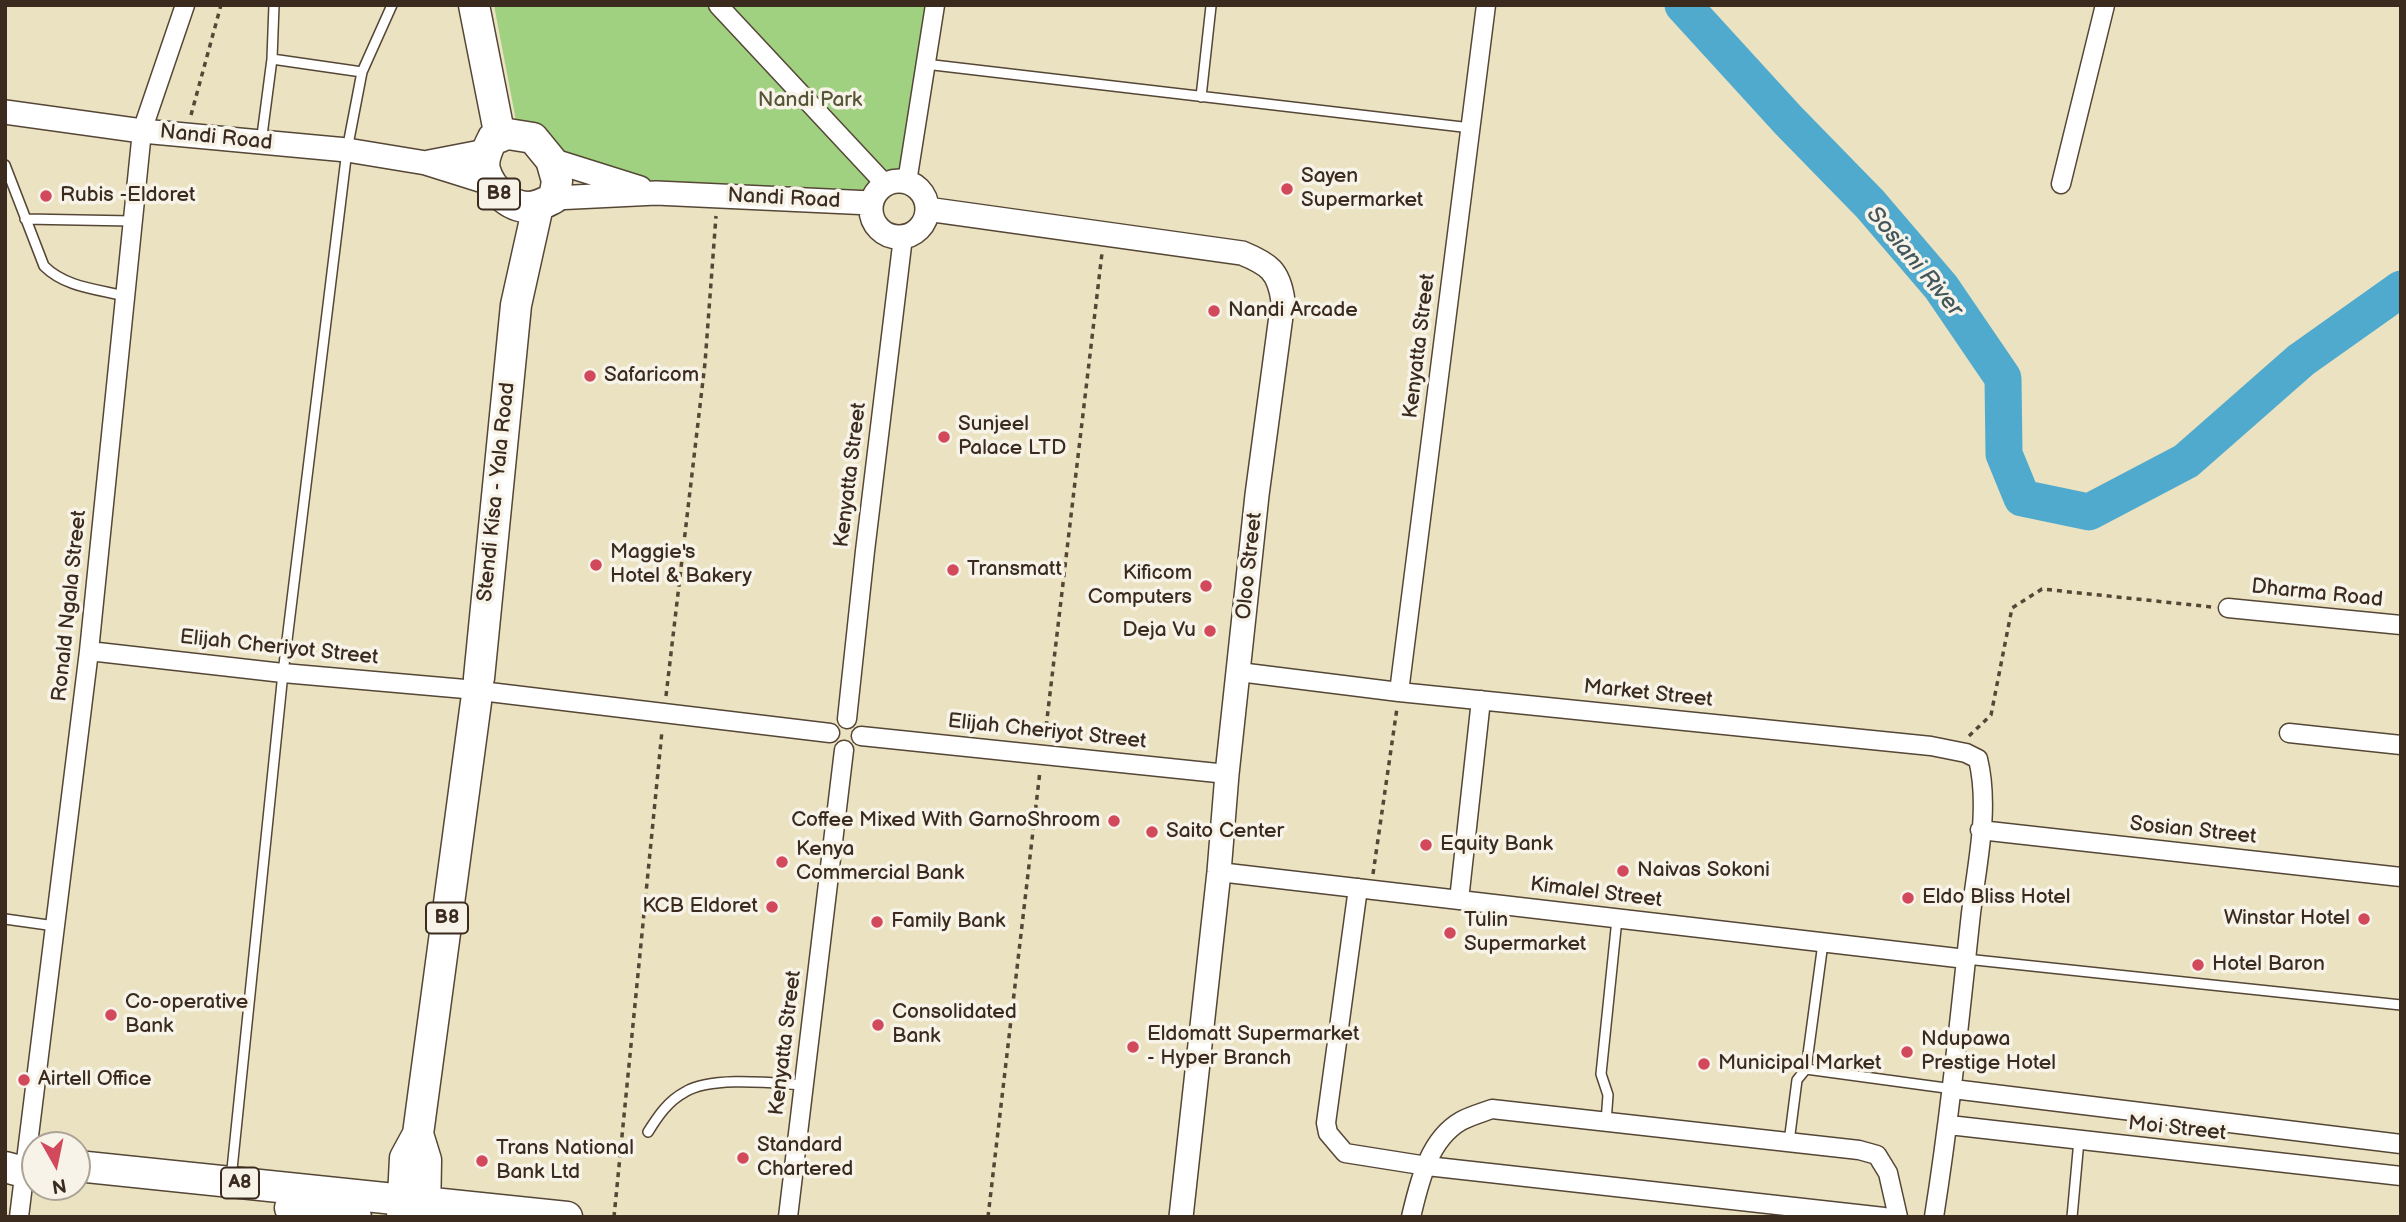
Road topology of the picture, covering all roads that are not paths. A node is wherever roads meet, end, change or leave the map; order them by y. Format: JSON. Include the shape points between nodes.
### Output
{"nodes":[{"id":1,"x":185,"y":5,"type":"edge"},
{"id":2,"x":274,"y":5,"type":"edge"},
{"id":3,"x":392,"y":5,"type":"edge"},
{"id":4,"x":474,"y":5,"type":"edge"},
{"id":5,"x":492,"y":5,"type":"edge"},
{"id":6,"x":718,"y":5,"type":"edge"},
{"id":7,"x":935,"y":5,"type":"edge"},
{"id":8,"x":1486,"y":5,"type":"edge"},
{"id":9,"x":2105,"y":5,"type":"edge"},
{"id":10,"x":1211,"y":6,"type":"edge"},
{"id":11,"x":272,"y":59,"type":"junction"},
{"id":12,"x":925,"y":64,"type":"junction"},
{"id":13,"x":362,"y":72,"type":"junction"},
{"id":14,"x":1201,"y":96,"type":"junction"},
{"id":15,"x":5,"y":112,"type":"edge"},
{"id":16,"x":1471,"y":128,"type":"junction"},
{"id":17,"x":142,"y":131,"type":"junction"},
{"id":18,"x":501,"y":141,"type":"junction"},
{"id":19,"x":261,"y":144,"type":"junction"},
{"id":20,"x":346,"y":150,"type":"junction"},
{"id":21,"x":551,"y":160,"type":"junction"},
{"id":22,"x":426,"y":163,"type":"junction"},
{"id":23,"x":5,"y":165,"type":"edge"},
{"id":24,"x":896,"y":183,"type":"junction"},
{"id":25,"x":2061,"y":184,"type":"dead end"},
{"id":26,"x":656,"y":193,"type":"junction"},
{"id":27,"x":524,"y":198,"type":"junction"},
{"id":28,"x":871,"y":203,"type":"junction"},
{"id":29,"x":927,"y":209,"type":"junction"},
{"id":30,"x":25,"y":219,"type":"junction"},
{"id":31,"x":132,"y":221,"type":"junction"},
{"id":32,"x":903,"y":237,"type":"junction"},
{"id":33,"x":125,"y":296,"type":"junction"},
{"id":34,"x":2228,"y":608,"type":"road end"},
{"id":35,"x":2401,"y":625,"type":"edge"},
{"id":36,"x":89,"y":652,"type":"junction"},
{"id":37,"x":1239,"y":672,"type":"junction"},
{"id":38,"x":283,"y":673,"type":"junction"},
{"id":39,"x":477,"y":690,"type":"junction"},
{"id":40,"x":1399,"y":692,"type":"junction"},
{"id":41,"x":1481,"y":700,"type":"junction"},
{"id":42,"x":847,"y":719,"type":"junction"},
{"id":43,"x":830,"y":733,"type":"junction"},
{"id":44,"x":2289,"y":733,"type":"dead end"},
{"id":45,"x":861,"y":736,"type":"junction"},
{"id":46,"x":2401,"y":745,"type":"edge"},
{"id":47,"x":844,"y":750,"type":"junction"},
{"id":48,"x":1227,"y":774,"type":"junction"},
{"id":49,"x":1980,"y":830,"type":"junction"},
{"id":50,"x":1219,"y":872,"type":"junction"},
{"id":51,"x":2401,"y":877,"type":"edge"},
{"id":52,"x":1364,"y":889,"type":"junction"},
{"id":53,"x":1459,"y":900,"type":"junction"},
{"id":54,"x":5,"y":919,"type":"edge"},
{"id":55,"x":1617,"y":919,"type":"junction"},
{"id":56,"x":55,"y":926,"type":"junction"},
{"id":57,"x":1823,"y":943,"type":"junction"},
{"id":58,"x":1966,"y":959,"type":"junction"},
{"id":59,"x":2401,"y":1005,"type":"edge"},
{"id":60,"x":1806,"y":1069,"type":"junction"},
{"id":61,"x":804,"y":1085,"type":"junction"},
{"id":62,"x":1953,"y":1089,"type":"junction"},
{"id":63,"x":1606,"y":1122,"type":"junction"},
{"id":64,"x":1949,"y":1125,"type":"junction"},
{"id":65,"x":27,"y":1131,"type":"edge"},
{"id":66,"x":648,"y":1132,"type":"dead end"},
{"id":67,"x":2079,"y":1140,"type":"junction"},
{"id":68,"x":1789,"y":1142,"type":"junction"},
{"id":69,"x":2401,"y":1144,"type":"edge"},
{"id":70,"x":1427,"y":1166,"type":"junction"},
{"id":71,"x":91,"y":1167,"type":"edge"},
{"id":72,"x":2401,"y":1177,"type":"edge"},
{"id":73,"x":91,"y":1182,"type":"edge"},
{"id":74,"x":231,"y":1182,"type":"junction"},
{"id":75,"x":21,"y":1184,"type":"edge"},
{"id":76,"x":414,"y":1209,"type":"edge"},
{"id":77,"x":19,"y":1217,"type":"edge"},
{"id":78,"x":356,"y":1217,"type":"edge"},
{"id":79,"x":567,"y":1217,"type":"edge"},
{"id":80,"x":788,"y":1217,"type":"edge"},
{"id":81,"x":1181,"y":1217,"type":"edge"},
{"id":82,"x":1410,"y":1217,"type":"edge"},
{"id":83,"x":1884,"y":1217,"type":"edge"},
{"id":84,"x":1898,"y":1217,"type":"edge"},
{"id":85,"x":1934,"y":1217,"type":"edge"},
{"id":86,"x":2072,"y":1217,"type":"edge"}],
"edges":[{"from":1,"to":17,"type":"street","name":"Ronald Ngala Street"},
{"from":2,"to":11,"type":"lane"},
{"from":3,"to":13,"type":"lane"},
{"from":4,"to":18,"type":"highway","number":"B8"},
{"from":5,"to":18,"type":"highway","number":"B8"},
{"from":6,"to":24,"type":"street"},
{"from":7,"to":12,"type":"street"},
{"from":8,"to":16,"type":"street","name":"Kenyatta Street"},
{"from":9,"to":25,"type":"street"},
{"from":10,"to":14,"type":"lane"},
{"from":11,"to":13,"type":"lane"},
{"from":11,"to":19,"type":"lane"},
{"from":12,"to":14,"type":"lane"},
{"from":12,"to":24,"type":"street"},
{"from":13,"to":20,"type":"lane"},
{"from":14,"to":16,"type":"lane"},
{"from":15,"to":17,"type":"street","name":"Nandi Road"},
{"from":16,"to":40,"type":"street","name":"Kenyatta Street"},
{"from":17,"to":19,"type":"street","name":"Nandi Road"},
{"from":17,"to":31,"type":"street","name":"Ronald Ngala Street"},
{"from":18,"to":21,"type":"highway","via":[[533,138]]},
{"from":18,"to":22,"type":"street","name":"Nandi Road"},
{"from":18,"to":27,"type":"highway","number":"B8","via":[[485,169]]},
{"from":19,"to":20,"type":"street","name":"Nandi Road"},
{"from":20,"to":22,"type":"street","name":"Nandi Road"},
{"from":20,"to":38,"type":"lane"},
{"from":21,"to":26,"type":"street","name":"Nandi Road"},
{"from":21,"to":27,"type":"highway","number":"B8","via":[[557,181]]},
{"from":22,"to":27,"type":"street","name":"Nandi Road"},
{"from":23,"to":30,"type":"lane"},
{"from":24,"to":28,"type":"street","via":[[874,195]]},
{"from":24,"to":29,"type":"street","via":[[921,192]]},
{"from":26,"to":27,"type":"street","name":"Nandi Road"},
{"from":26,"to":28,"type":"street","name":"Nandi Road"},
{"from":27,"to":39,"type":"highway","name":"Stendi Kisa - Yala Road","number":"B8"},
{"from":28,"to":32,"type":"street","via":[[877,229]]},
{"from":29,"to":32,"type":"street","via":[[918,231]]},
{"from":29,"to":37,"type":"street","name":"Oloo Street","via":[[1242,253],[1273,270],[1283,301]]},
{"from":30,"to":31,"type":"lane"},
{"from":30,"to":33,"type":"lane","via":[[44,266],[53,275]]},
{"from":31,"to":33,"type":"street","name":"Ronald Ngala Street"},
{"from":32,"to":42,"type":"street","name":"Kenyatta Street"},
{"from":33,"to":36,"type":"street","name":"Ronald Ngala Street"},
{"from":34,"to":35,"type":"street","name":"Dharma Road"},
{"from":36,"to":38,"type":"street","name":"Elijah Cheriyot Street"},
{"from":36,"to":56,"type":"street","name":"Ronald Ngala Street"},
{"from":37,"to":40,"type":"street","name":"Market Street"},
{"from":37,"to":48,"type":"street","name":"Oloo Street"},
{"from":38,"to":39,"type":"street","name":"Elijah Cheriyot Street"},
{"from":38,"to":74,"type":"lane"},
{"from":39,"to":43,"type":"street","name":"Elijah Cheriyot Street"},
{"from":39,"to":76,"type":"highway","name":"Stendi Kisa - Yala Road","number":"B8","via":[[418,1134],[405,1158]]},
{"from":40,"to":41,"type":"street","name":"Market Street"},
{"from":41,"to":49,"type":"street","name":"Market Street","via":[[1966,752],[1978,759],[1984,781]]},
{"from":41,"to":53,"type":"street"},
{"from":42,"to":43,"type":"street","via":[[838,721]]},
{"from":42,"to":45,"type":"street","via":[[859,727]]},
{"from":43,"to":47,"type":"street","via":[[832,743]]},
{"from":44,"to":46,"type":"street"},
{"from":45,"to":47,"type":"street","via":[[854,748]]},
{"from":45,"to":48,"type":"street","name":"Elijah Cheriyot Street"},
{"from":47,"to":61,"type":"street","name":"Kenyatta Street"},
{"from":48,"to":50,"type":"street","name":"Oloo Street"},
{"from":49,"to":51,"type":"street","name":"Sosian Street"},
{"from":49,"to":58,"type":"street"},
{"from":50,"to":52,"type":"street","name":"Kimalel Street"},
{"from":50,"to":81,"type":"street","name":"Oloo Street"},
{"from":52,"to":53,"type":"street","name":"Kimalel Street"},
{"from":52,"to":70,"type":"street","via":[[1328,1133],[1345,1153]]},
{"from":53,"to":55,"type":"street","name":"Kimalel Street"},
{"from":54,"to":56,"type":"lane"},
{"from":55,"to":57,"type":"street","name":"Kimalel Street"},
{"from":55,"to":63,"type":"lane","via":[[1601,1074],[1608,1095]]},
{"from":56,"to":65,"type":"street","name":"Ronald Ngala Street"},
{"from":57,"to":58,"type":"street","name":"Kimalel Street"},
{"from":57,"to":60,"type":"lane"},
{"from":58,"to":59,"type":"lane"},
{"from":58,"to":62,"type":"street"},
{"from":60,"to":62,"type":"lane"},
{"from":60,"to":68,"type":"lane","via":[[1797,1080]]},
{"from":61,"to":66,"type":"lane","via":[[728,1081],[686,1090],[660,1112]]},
{"from":61,"to":80,"type":"street","name":"Kenyatta Street"},
{"from":62,"to":64,"type":"street"},
{"from":62,"to":69,"type":"street","name":"Moi Street"},
{"from":63,"to":68,"type":"street"},
{"from":63,"to":70,"type":"street","via":[[1492,1109],[1459,1122],[1435,1147]]},
{"from":64,"to":67,"type":"street","name":"Moi Street"},
{"from":64,"to":85,"type":"street"},
{"from":67,"to":72,"type":"street","name":"Moi Street"},
{"from":67,"to":86,"type":"lane"},
{"from":68,"to":84,"type":"street","via":[[1877,1155],[1888,1173]]},
{"from":70,"to":82,"type":"street"},
{"from":70,"to":83,"type":"street"},
{"from":71,"to":74,"type":"highway","number":"A8"},
{"from":73,"to":78,"type":"highway","number":"A8"},
{"from":74,"to":76,"type":"highway","number":"A8"},
{"from":75,"to":77,"type":"street","name":"Ronald Ngala Street"},
{"from":76,"to":79,"type":"highway","number":"A8"}]}
